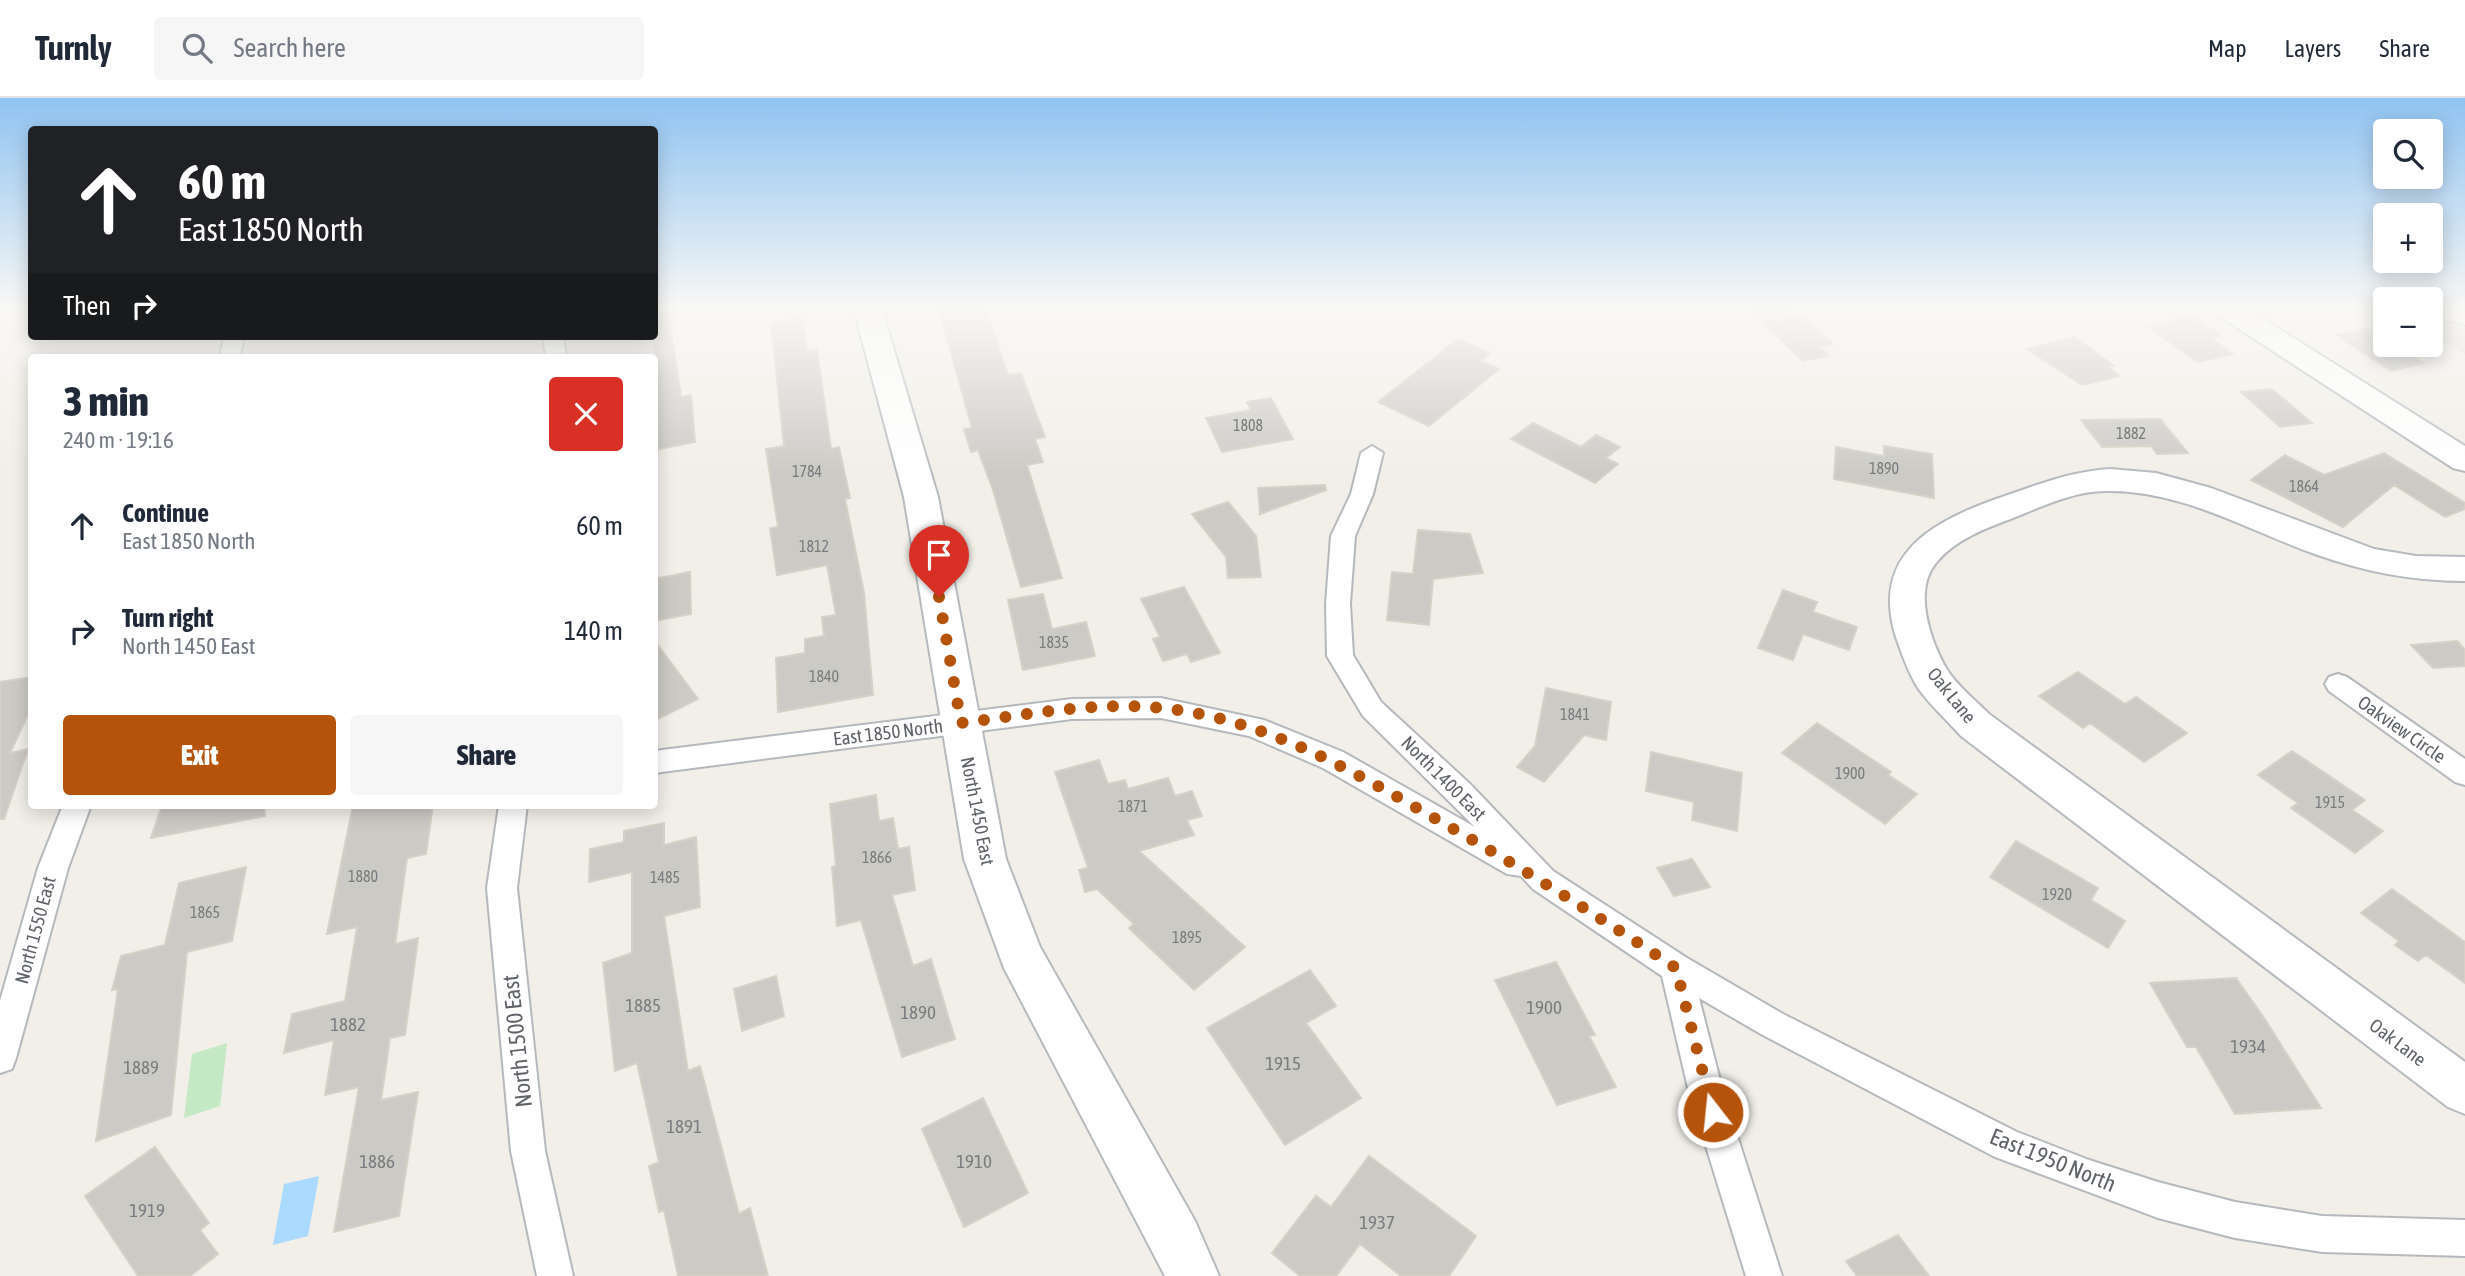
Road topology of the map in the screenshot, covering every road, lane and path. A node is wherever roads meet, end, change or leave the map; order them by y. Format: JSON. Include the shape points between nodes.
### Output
{"nodes":[{"id":1,"x":884,"y":365,"type":"edge"},
{"id":2,"x":2315,"y":365,"type":"edge"},
{"id":3,"x":1372,"y":453,"type":"dead end"},
{"id":4,"x":2465,"y":461,"type":"edge"},
{"id":5,"x":2465,"y":569,"type":"edge"},
{"id":6,"x":2338,"y":684,"type":"dead end"},
{"id":7,"x":961,"y":723,"type":"junction"},
{"id":8,"x":658,"y":761,"type":"edge"},
{"id":9,"x":2465,"y":774,"type":"edge"},
{"id":10,"x":76,"y":809,"type":"edge"},
{"id":11,"x":512,"y":809,"type":"edge"},
{"id":12,"x":1543,"y":880,"type":"junction"},
{"id":13,"x":1676,"y":968,"type":"junction"},
{"id":14,"x":0,"y":1058,"type":"edge"},
{"id":15,"x":2465,"y":1091,"type":"edge"},
{"id":16,"x":2465,"y":1238,"type":"edge"},
{"id":17,"x":555,"y":1276,"type":"edge"},
{"id":18,"x":1192,"y":1276,"type":"edge"},
{"id":19,"x":1764,"y":1276,"type":"edge"}],
"edges":[{"from":1,"to":7,"type":"street","name":"North 1450 East","via":[[921,497]]},
{"from":2,"to":4,"type":"street"},
{"from":3,"to":12,"type":"street","name":"North 1400 East","via":[[1362,494],[1343,536],[1340,656],[1372,709],[1460,792]]},
{"from":5,"to":15,"type":"street","name":"Oak Lane","via":[[2433,572],[2388,567],[2343,554],[2207,499],[2154,484],[2109,480],[2074,485],[1964,522],[1926,548],[1907,580],[1909,625],[1931,677],[1975,725]]},
{"from":6,"to":9,"type":"street","name":"Oakview Circle"},
{"from":7,"to":8,"type":"street","name":"East 1850 North"},
{"from":7,"to":12,"type":"street","name":"East 1850 North","via":[[1073,709],[1161,708],[1254,727],[1333,760]]},
{"from":7,"to":18,"type":"street","name":"North 1450 East","via":[[985,859],[1020,954]]},
{"from":10,"to":14,"type":"street","name":"North 1550 East","via":[[53,867]]},
{"from":11,"to":17,"type":"street","name":"North 1500 East","via":[[502,887],[528,1151]]},
{"from":12,"to":13,"type":"street","name":"North 1400 East"},
{"from":13,"to":16,"type":"street","name":"East 1950 North","via":[[1772,1024],[2007,1145],[2089,1177],[2235,1220],[2322,1234]]},
{"from":13,"to":19,"type":"street","via":[[1705,1088]]}]}
